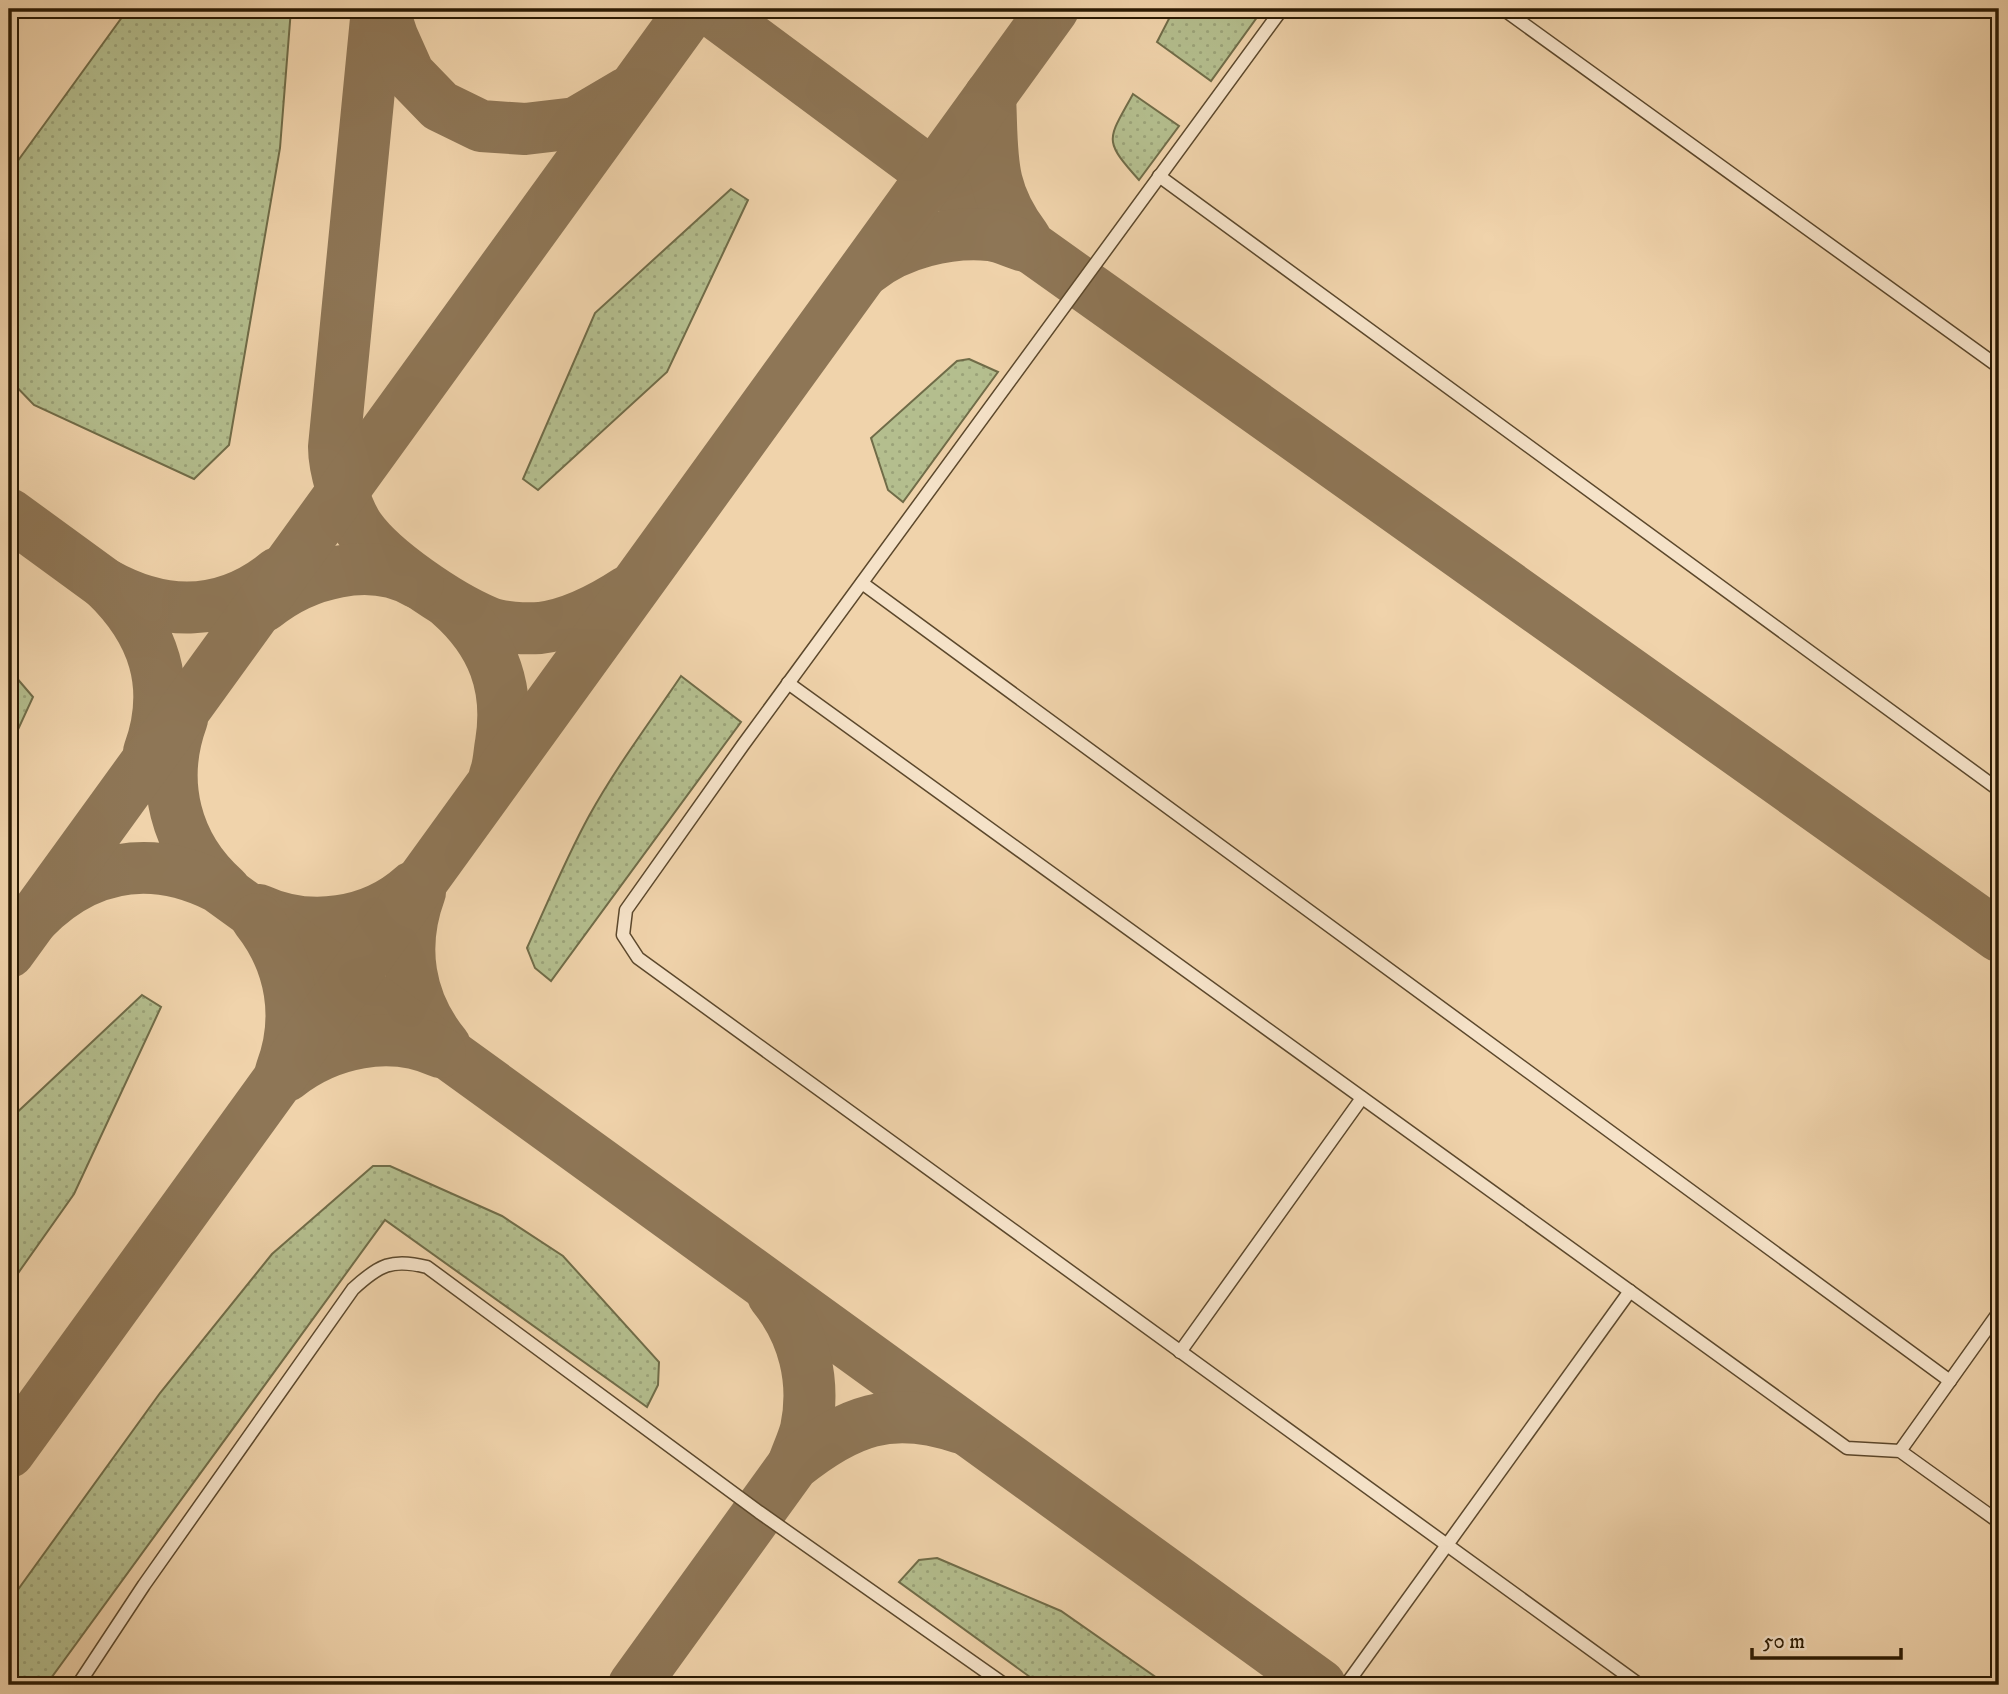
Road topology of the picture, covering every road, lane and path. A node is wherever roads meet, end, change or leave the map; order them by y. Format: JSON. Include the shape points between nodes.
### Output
{"nodes":[{"id":1,"x":1282,"y":9,"type":"edge"},
{"id":2,"x":1503,"y":9,"type":"edge"},
{"id":3,"x":1159,"y":176,"type":"junction"},
{"id":4,"x":1999,"y":367,"type":"edge"},
{"id":5,"x":862,"y":583,"type":"junction"},
{"id":6,"x":788,"y":684,"type":"junction"},
{"id":7,"x":1999,"y":790,"type":"edge"},
{"id":8,"x":1362,"y":1098,"type":"junction"},
{"id":9,"x":1630,"y":1291,"type":"junction"},
{"id":10,"x":1999,"y":1312,"type":"edge"},
{"id":11,"x":1180,"y":1352,"type":"junction"},
{"id":12,"x":1950,"y":1381,"type":"junction"},
{"id":13,"x":1900,"y":1451,"type":"junction"},
{"id":14,"x":1999,"y":1522,"type":"edge"},
{"id":15,"x":1448,"y":1546,"type":"junction"},
{"id":16,"x":78,"y":1685,"type":"edge"},
{"id":17,"x":1005,"y":1685,"type":"edge"},
{"id":18,"x":1346,"y":1685,"type":"edge"},
{"id":19,"x":1640,"y":1685,"type":"edge"}],
"edges":[{"from":1,"to":3,"type":"lane"},
{"from":2,"to":4,"type":"lane"},
{"from":3,"to":5,"type":"lane"},
{"from":3,"to":7,"type":"lane"},
{"from":5,"to":6,"type":"lane"},
{"from":5,"to":12,"type":"lane"},
{"from":6,"to":8,"type":"lane"},
{"from":6,"to":11,"type":"lane","via":[[626,910],[623,935],[638,958]]},
{"from":8,"to":9,"type":"lane"},
{"from":8,"to":11,"type":"lane"},
{"from":9,"to":13,"type":"lane","via":[[1847,1448]]},
{"from":9,"to":15,"type":"lane"},
{"from":10,"to":12,"type":"lane"},
{"from":11,"to":15,"type":"lane"},
{"from":12,"to":13,"type":"lane"},
{"from":13,"to":14,"type":"lane"},
{"from":15,"to":18,"type":"lane"},
{"from":15,"to":19,"type":"lane"},
{"from":16,"to":17,"type":"lane","via":[[144,1584],[354,1289],[373,1271],[393,1262],[427,1267],[759,1512]]}]}
